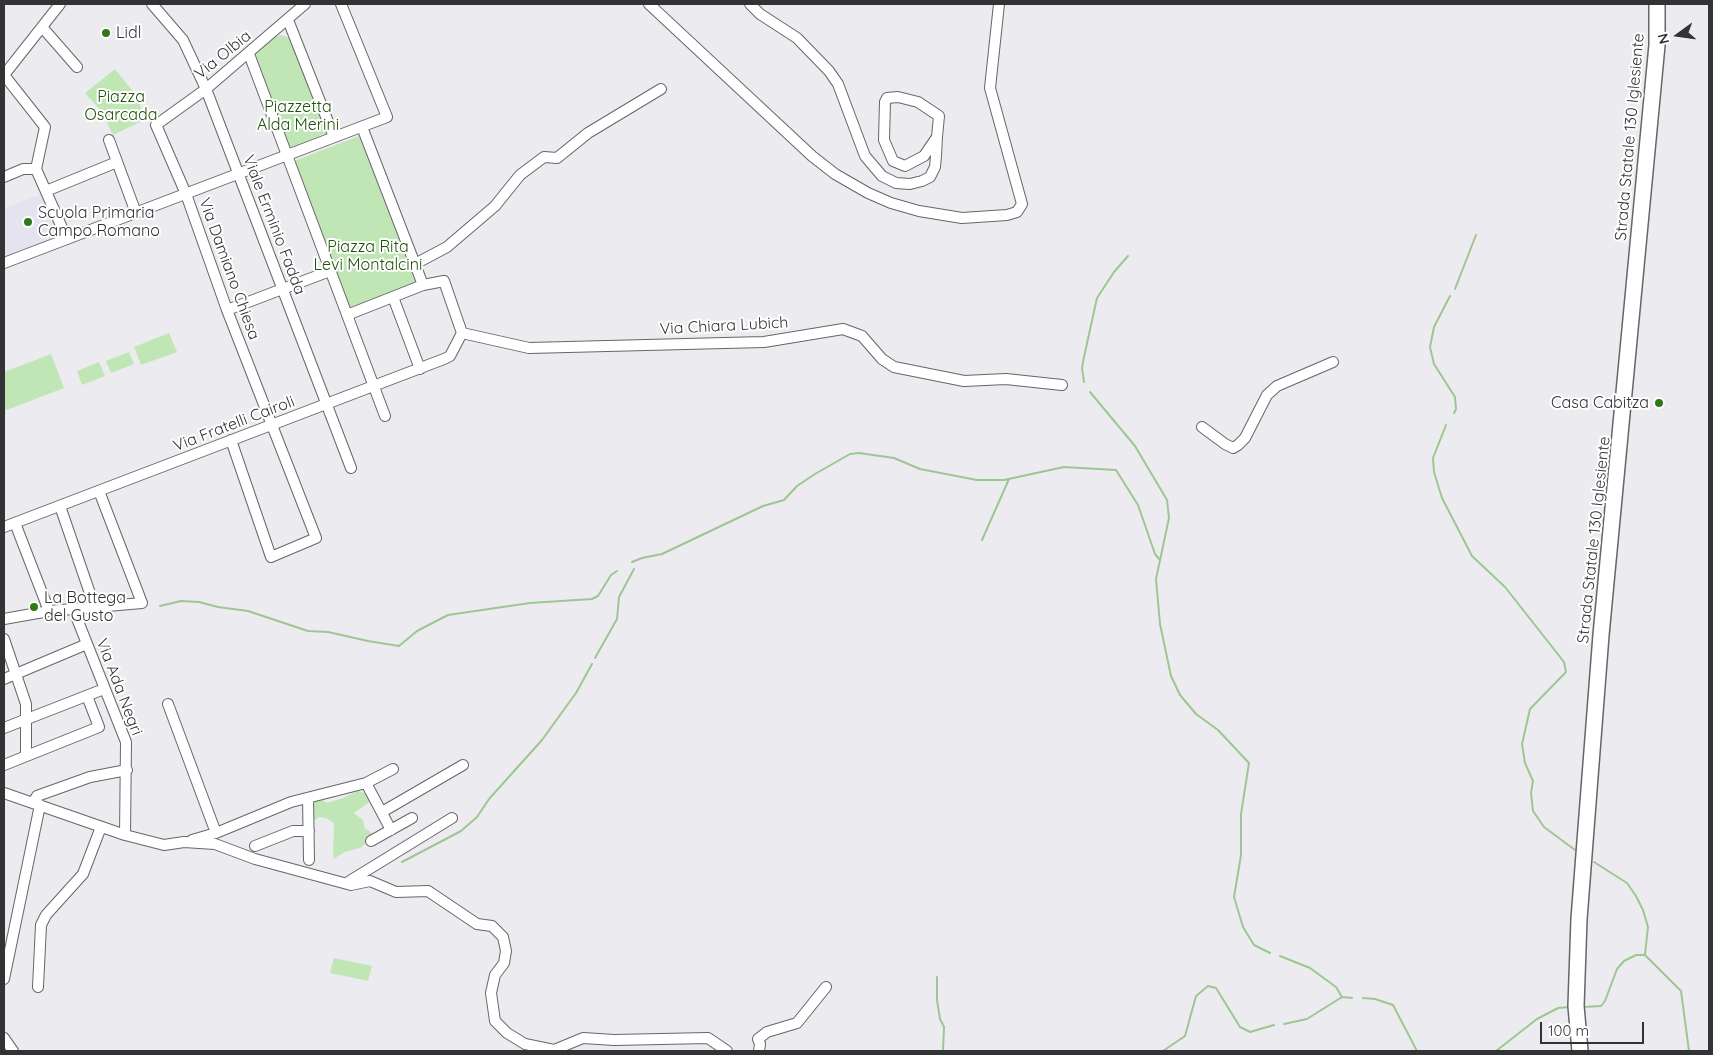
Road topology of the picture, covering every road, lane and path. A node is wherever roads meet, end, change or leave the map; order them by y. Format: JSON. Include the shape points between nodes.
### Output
{"nodes":[{"id":1,"x":60,"y":4,"type":"edge"},
{"id":2,"x":152,"y":4,"type":"edge"},
{"id":3,"x":305,"y":4,"type":"edge"},
{"id":4,"x":341,"y":4,"type":"edge"},
{"id":5,"x":649,"y":4,"type":"edge"},
{"id":6,"x":750,"y":4,"type":"edge"},
{"id":7,"x":999,"y":4,"type":"edge"},
{"id":8,"x":1657,"y":4,"type":"edge"},
{"id":9,"x":288,"y":20,"type":"junction"},
{"id":10,"x":42,"y":27,"type":"junction"},
{"id":11,"x":249,"y":54,"type":"junction"},
{"id":12,"x":77,"y":68,"type":"dead end"},
{"id":13,"x":4,"y":75,"type":"edge"},
{"id":14,"x":206,"y":89,"type":"junction"},
{"id":15,"x":661,"y":89,"type":"dead end"},
{"id":16,"x":156,"y":125,"type":"joint"},
{"id":17,"x":362,"y":127,"type":"junction"},
{"id":18,"x":334,"y":137,"type":"junction"},
{"id":19,"x":937,"y":137,"type":"junction"},
{"id":20,"x":109,"y":140,"type":"dead end"},
{"id":21,"x":287,"y":155,"type":"junction"},
{"id":22,"x":117,"y":162,"type":"junction"},
{"id":23,"x":36,"y":169,"type":"junction"},
{"id":24,"x":238,"y":174,"type":"junction"},
{"id":25,"x":4,"y":178,"type":"edge"},
{"id":26,"x":46,"y":191,"type":"junction"},
{"id":27,"x":186,"y":194,"type":"junction"},
{"id":28,"x":136,"y":213,"type":"junction"},
{"id":29,"x":67,"y":239,"type":"junction"},
{"id":30,"x":4,"y":263,"type":"edge"},
{"id":31,"x":415,"y":264,"type":"junction"},
{"id":32,"x":330,"y":271,"type":"junction"},
{"id":33,"x":423,"y":285,"type":"junction"},
{"id":34,"x":282,"y":288,"type":"junction"},
{"id":35,"x":394,"y":297,"type":"junction"},
{"id":36,"x":227,"y":310,"type":"junction"},
{"id":37,"x":347,"y":315,"type":"junction"},
{"id":38,"x":462,"y":334,"type":"junction"},
{"id":39,"x":1334,"y":362,"type":"dead end"},
{"id":40,"x":420,"y":369,"type":"junction"},
{"id":41,"x":1062,"y":385,"type":"dead end"},
{"id":42,"x":374,"y":386,"type":"junction"},
{"id":43,"x":327,"y":405,"type":"junction"},
{"id":44,"x":385,"y":416,"type":"dead end"},
{"id":45,"x":272,"y":425,"type":"junction"},
{"id":46,"x":1202,"y":427,"type":"dead end"},
{"id":47,"x":231,"y":440,"type":"junction"},
{"id":48,"x":351,"y":468,"type":"dead end"},
{"id":49,"x":99,"y":491,"type":"junction"},
{"id":50,"x":60,"y":506,"type":"junction"},
{"id":51,"x":15,"y":523,"type":"junction"},
{"id":52,"x":4,"y":527,"type":"edge"},
{"id":53,"x":95,"y":608,"type":"junction"},
{"id":54,"x":74,"y":611,"type":"junction"},
{"id":55,"x":49,"y":612,"type":"junction"},
{"id":56,"x":4,"y":619,"type":"edge"},
{"id":57,"x":4,"y":639,"type":"edge"},
{"id":58,"x":87,"y":644,"type":"junction"},
{"id":59,"x":17,"y":673,"type":"junction"},
{"id":60,"x":4,"y":679,"type":"edge"},
{"id":61,"x":104,"y":689,"type":"junction"},
{"id":62,"x":87,"y":696,"type":"junction"},
{"id":63,"x":168,"y":704,"type":"dead end"},
{"id":64,"x":26,"y":719,"type":"junction"},
{"id":65,"x":4,"y":728,"type":"edge"},
{"id":66,"x":26,"y":754,"type":"junction"},
{"id":67,"x":4,"y":765,"type":"edge"},
{"id":68,"x":463,"y":765,"type":"dead end"},
{"id":69,"x":393,"y":769,"type":"dead end"},
{"id":70,"x":127,"y":770,"type":"junction"},
{"id":71,"x":366,"y":782,"type":"junction"},
{"id":72,"x":4,"y":793,"type":"edge"},
{"id":73,"x":308,"y":798,"type":"junction"},
{"id":74,"x":36,"y":804,"type":"junction"},
{"id":75,"x":382,"y":812,"type":"junction"},
{"id":76,"x":412,"y":818,"type":"dead end"},
{"id":77,"x":452,"y":818,"type":"dead end"},
{"id":78,"x":101,"y":827,"type":"junction"},
{"id":79,"x":391,"y":830,"type":"junction"},
{"id":80,"x":308,"y":831,"type":"junction"},
{"id":81,"x":216,"y":833,"type":"junction"},
{"id":82,"x":125,"y":835,"type":"junction"},
{"id":83,"x":372,"y":841,"type":"dead end"},
{"id":84,"x":184,"y":842,"type":"junction"},
{"id":85,"x":255,"y":846,"type":"dead end"},
{"id":86,"x":309,"y":860,"type":"dead end"},
{"id":87,"x":346,"y":884,"type":"junction"},
{"id":88,"x":4,"y":979,"type":"edge"},
{"id":89,"x":826,"y":986,"type":"dead end"},
{"id":90,"x":38,"y":987,"type":"dead end"},
{"id":91,"x":4,"y":1038,"type":"edge"},
{"id":92,"x":583,"y":1038,"type":"junction"},
{"id":93,"x":13,"y":1051,"type":"edge"},
{"id":94,"x":572,"y":1051,"type":"edge"},
{"id":95,"x":727,"y":1051,"type":"edge"},
{"id":96,"x":759,"y":1051,"type":"edge"},
{"id":97,"x":1580,"y":1051,"type":"edge"}],
"edges":[{"from":1,"to":10,"type":"street"},
{"from":2,"to":14,"type":"street","name":"Viale Erminio Fadda","via":[[183,40]]},
{"from":3,"to":9,"type":"street","name":"Via Olbia"},
{"from":4,"to":17,"type":"street","via":[[387,117]]},
{"from":5,"to":7,"type":"street","via":[[835,174],[891,203],[962,218],[1007,216],[1017,212],[1022,204],[990,88]]},
{"from":6,"to":19,"type":"street","via":[[797,38],[829,71],[838,84],[865,156],[882,176],[910,184],[930,177],[935,168]]},
{"from":8,"to":97,"type":"highway","name":"Strada Statale 130 Iglesiente","via":[[1657,45],[1601,635],[1579,919],[1576,1006]]},
{"from":9,"to":11,"type":"street","name":"Via Olbia"},
{"from":9,"to":18,"type":"street"},
{"from":10,"to":12,"type":"street"},
{"from":10,"to":13,"type":"street"},
{"from":11,"to":14,"type":"street","name":"Via Olbia"},
{"from":11,"to":21,"type":"street"},
{"from":13,"to":23,"type":"street","via":[[45,127]]},
{"from":14,"to":16,"type":"street","name":"Via Olbia"},
{"from":14,"to":24,"type":"street","name":"Viale Erminio Fadda"},
{"from":15,"to":31,"type":"street","via":[[588,133],[557,158],[544,157],[520,175],[495,206],[468,230],[447,247]]},
{"from":16,"to":27,"type":"street","name":"Via Damiano Chiesa"},
{"from":17,"to":18,"type":"street"},
{"from":17,"to":31,"type":"street"},
{"from":18,"to":21,"type":"street"},
{"from":19,"to":19,"type":"street","via":[[924,156],[905,166],[893,161],[884,140],[887,98],[898,96],[918,102],[939,116]]},
{"from":20,"to":22,"type":"street"},
{"from":21,"to":24,"type":"street"},
{"from":21,"to":32,"type":"street"},
{"from":22,"to":26,"type":"street"},
{"from":22,"to":28,"type":"street"},
{"from":23,"to":25,"type":"street","via":[[23,169]]},
{"from":23,"to":26,"type":"street"},
{"from":24,"to":27,"type":"street"},
{"from":24,"to":34,"type":"street","name":"Viale Erminio Fadda"},
{"from":26,"to":29,"type":"street"},
{"from":27,"to":28,"type":"street"},
{"from":27,"to":36,"type":"street","name":"Via Damiano Chiesa"},
{"from":28,"to":29,"type":"street"},
{"from":29,"to":30,"type":"street"},
{"from":31,"to":33,"type":"street"},
{"from":32,"to":34,"type":"street"},
{"from":32,"to":37,"type":"street"},
{"from":33,"to":35,"type":"street"},
{"from":33,"to":38,"type":"street","via":[[444,281]]},
{"from":34,"to":36,"type":"street"},
{"from":34,"to":43,"type":"street","name":"Viale Erminio Fadda"},
{"from":35,"to":37,"type":"street"},
{"from":35,"to":40,"type":"street"},
{"from":36,"to":45,"type":"street","name":"Via Damiano Chiesa"},
{"from":37,"to":42,"type":"street"},
{"from":38,"to":40,"type":"street","name":"Via Fratelli Cairoli","via":[[450,356]]},
{"from":38,"to":41,"type":"street","name":"Via Chiara Lubich","via":[[529,348],[557,348],[764,342],[843,329],[862,336],[882,359],[894,367],[964,381],[1006,379]]},
{"from":39,"to":46,"type":"street","via":[[1277,386],[1267,395],[1245,438],[1232,448]]},
{"from":40,"to":42,"type":"street","name":"Via Fratelli Cairoli"},
{"from":42,"to":43,"type":"street","name":"Via Fratelli Cairoli"},
{"from":42,"to":44,"type":"street"},
{"from":43,"to":45,"type":"street","name":"Via Fratelli Cairoli"},
{"from":43,"to":48,"type":"street","name":"Viale Erminio Fadda"},
{"from":45,"to":47,"type":"street","name":"Via Fratelli Cairoli"},
{"from":45,"to":47,"type":"street","name":"Via Damiano Chiesa","via":[[316,538],[271,557]]},
{"from":47,"to":49,"type":"street","name":"Via Fratelli Cairoli"},
{"from":49,"to":50,"type":"street","name":"Via Fratelli Cairoli"},
{"from":49,"to":53,"type":"street","via":[[142,603]]},
{"from":50,"to":51,"type":"street","name":"Via Fratelli Cairoli"},
{"from":50,"to":53,"type":"street"},
{"from":51,"to":52,"type":"street","name":"Via Fratelli Cairoli"},
{"from":51,"to":55,"type":"street"},
{"from":53,"to":54,"type":"street"},
{"from":54,"to":55,"type":"street"},
{"from":54,"to":58,"type":"street","name":"Via Ada Negri"},
{"from":55,"to":56,"type":"street"},
{"from":57,"to":59,"type":"street"},
{"from":58,"to":59,"type":"street"},
{"from":58,"to":61,"type":"street","name":"Via Ada Negri"},
{"from":59,"to":60,"type":"street"},
{"from":59,"to":64,"type":"street","via":[[26,704]]},
{"from":61,"to":62,"type":"street"},
{"from":61,"to":70,"type":"street","name":"Via Ada Negri","via":[[126,742]]},
{"from":62,"to":64,"type":"street"},
{"from":62,"to":66,"type":"street","via":[[99,727]]},
{"from":63,"to":81,"type":"street"},
{"from":64,"to":65,"type":"street"},
{"from":64,"to":66,"type":"street"},
{"from":66,"to":67,"type":"street"},
{"from":68,"to":75,"type":"street"},
{"from":69,"to":71,"type":"street"},
{"from":70,"to":74,"type":"street","via":[[90,777],[37,796]]},
{"from":70,"to":82,"type":"street","name":"Via Ada Negri"},
{"from":71,"to":73,"type":"street"},
{"from":71,"to":75,"type":"street"},
{"from":72,"to":74,"type":"street"},
{"from":73,"to":80,"type":"street"},
{"from":73,"to":81,"type":"street"},
{"from":74,"to":78,"type":"street"},
{"from":74,"to":88,"type":"street"},
{"from":75,"to":79,"type":"street"},
{"from":76,"to":79,"type":"street"},
{"from":77,"to":87,"type":"street"},
{"from":78,"to":82,"type":"street"},
{"from":78,"to":90,"type":"street","via":[[83,874],[41,925]]},
{"from":79,"to":83,"type":"street"},
{"from":80,"to":85,"type":"street","via":[[293,831]]},
{"from":80,"to":86,"type":"street"},
{"from":81,"to":84,"type":"street"},
{"from":82,"to":84,"type":"street","via":[[164,845]]},
{"from":84,"to":87,"type":"street","via":[[215,844],[255,859]]},
{"from":87,"to":92,"type":"street","via":[[370,881],[396,892],[428,891],[478,924],[492,926],[504,937],[506,951],[504,962],[495,975],[492,993],[496,1020],[507,1033],[525,1044],[554,1050]]},
{"from":89,"to":96,"type":"street","via":[[797,1022],[767,1032],[758,1039]]},
{"from":91,"to":93,"type":"street"},
{"from":92,"to":94,"type":"street"},
{"from":92,"to":95,"type":"street","via":[[708,1038]]}]}
